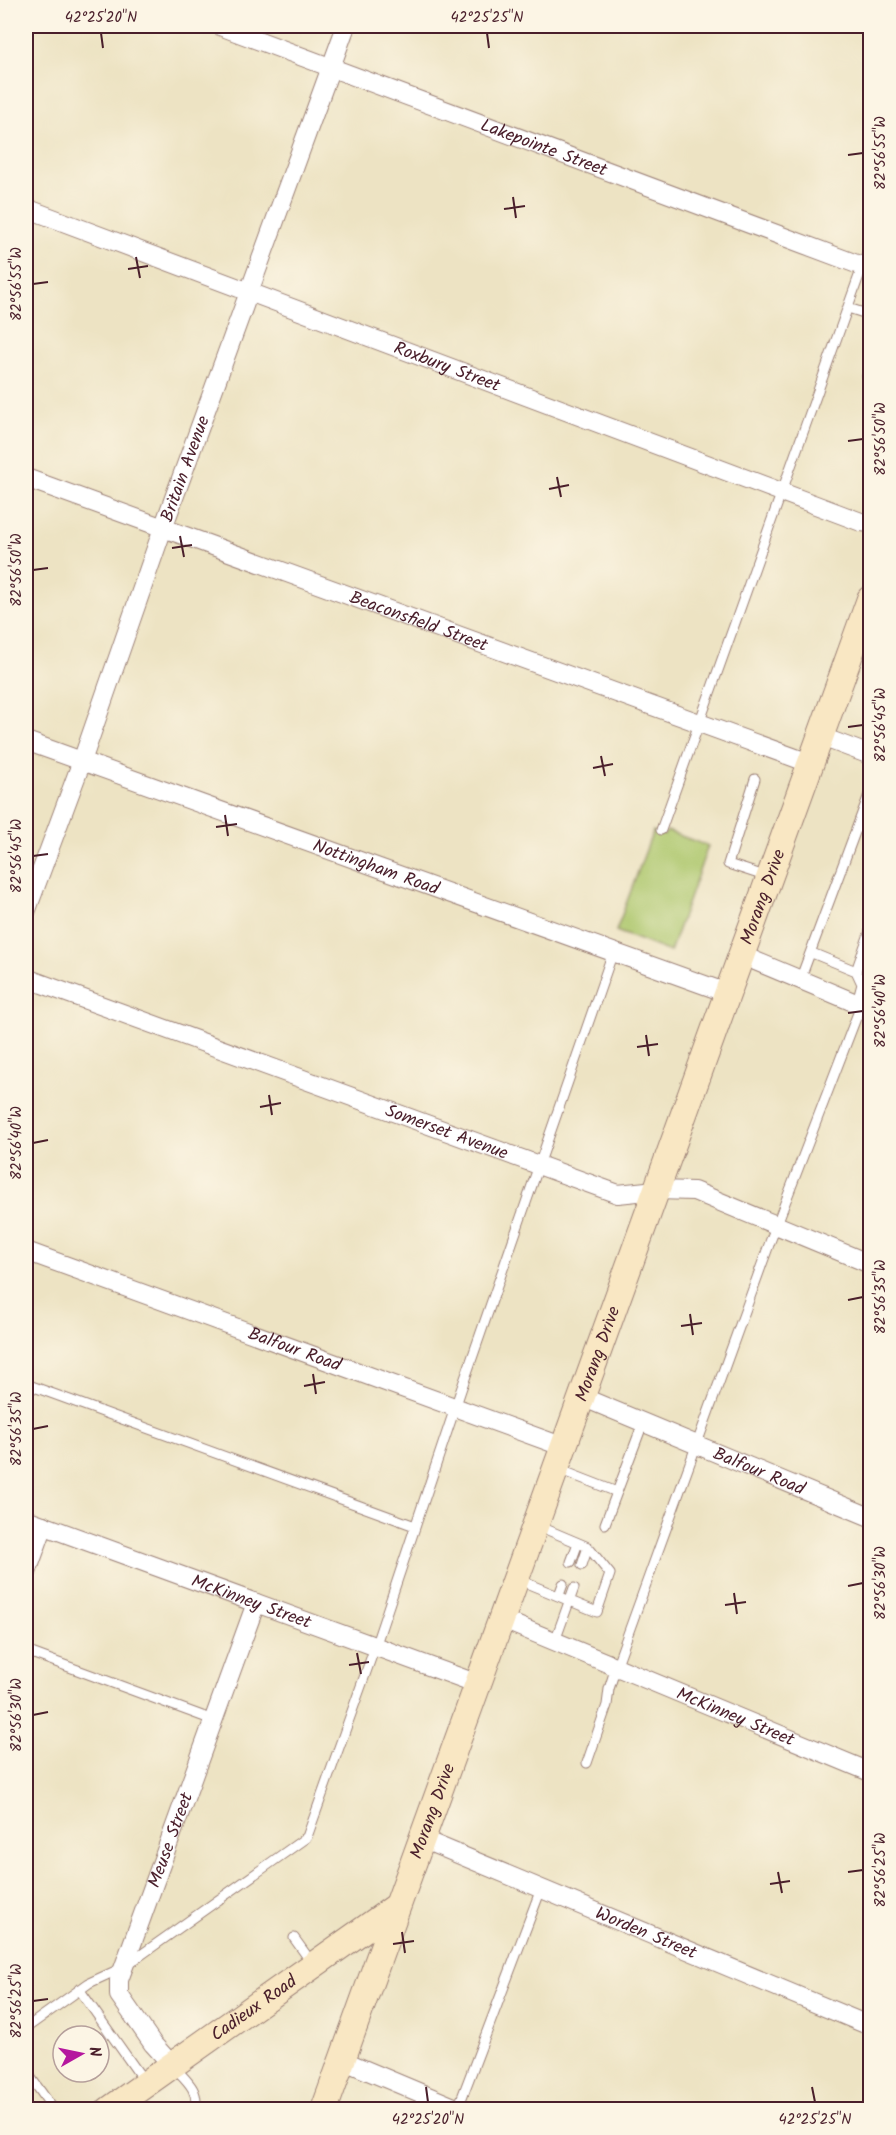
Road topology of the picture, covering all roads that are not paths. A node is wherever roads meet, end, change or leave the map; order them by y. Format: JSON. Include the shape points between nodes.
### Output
{"nodes":[{"id":1,"x":220,"y":26,"type":"edge"},
{"id":2,"x":346,"y":26,"type":"edge"},
{"id":3,"x":330,"y":67,"type":"junction"},
{"id":4,"x":26,"y":208,"type":"edge"},
{"id":5,"x":870,"y":245,"type":"edge"},
{"id":6,"x":867,"y":267,"type":"edge"},
{"id":7,"x":248,"y":292,"type":"junction"},
{"id":8,"x":848,"y":308,"type":"junction"},
{"id":9,"x":870,"y":315,"type":"edge"},
{"id":10,"x":870,"y":365,"type":"edge"},
{"id":11,"x":870,"y":378,"type":"edge"},
{"id":12,"x":26,"y":478,"type":"edge"},
{"id":13,"x":783,"y":493,"type":"junction"},
{"id":14,"x":870,"y":523,"type":"edge"},
{"id":15,"x":163,"y":528,"type":"junction"},
{"id":16,"x":870,"y":599,"type":"edge"},
{"id":17,"x":698,"y":723,"type":"junction"},
{"id":18,"x":822,"y":737,"type":"junction"},
{"id":19,"x":26,"y":741,"type":"edge"},
{"id":20,"x":870,"y":755,"type":"edge"},
{"id":21,"x":81,"y":761,"type":"junction"},
{"id":22,"x":812,"y":764,"type":"junction"},
{"id":23,"x":755,"y":779,"type":"dead end"},
{"id":24,"x":870,"y":794,"type":"edge"},
{"id":25,"x":661,"y":830,"type":"dead end"},
{"id":26,"x":770,"y":878,"type":"junction"},
{"id":27,"x":26,"y":912,"type":"edge"},
{"id":28,"x":870,"y":931,"type":"edge"},
{"id":29,"x":613,"y":952,"type":"junction"},
{"id":30,"x":812,"y":953,"type":"junction"},
{"id":31,"x":741,"y":955,"type":"junction"},
{"id":32,"x":856,"y":971,"type":"junction"},
{"id":33,"x":26,"y":978,"type":"edge"},
{"id":34,"x":800,"y":980,"type":"junction"},
{"id":35,"x":727,"y":993,"type":"junction"},
{"id":36,"x":863,"y":1006,"type":"edge"},
{"id":37,"x":538,"y":1165,"type":"junction"},
{"id":38,"x":656,"y":1190,"type":"junction"},
{"id":39,"x":777,"y":1225,"type":"junction"},
{"id":40,"x":26,"y":1251,"type":"edge"},
{"id":41,"x":870,"y":1264,"type":"edge"},
{"id":42,"x":26,"y":1384,"type":"edge"},
{"id":43,"x":582,"y":1397,"type":"junction"},
{"id":44,"x":454,"y":1408,"type":"junction"},
{"id":45,"x":643,"y":1423,"type":"junction"},
{"id":46,"x":697,"y":1445,"type":"junction"},
{"id":47,"x":560,"y":1457,"type":"junction"},
{"id":48,"x":617,"y":1492,"type":"junction"},
{"id":49,"x":870,"y":1517,"type":"edge"},
{"id":50,"x":26,"y":1519,"type":"edge"},
{"id":51,"x":605,"y":1524,"type":"dead end"},
{"id":52,"x":44,"y":1525,"type":"junction"},
{"id":53,"x":536,"y":1525,"type":"junction"},
{"id":54,"x":415,"y":1526,"type":"junction"},
{"id":55,"x":578,"y":1543,"type":"junction"},
{"id":56,"x":588,"y":1547,"type":"junction"},
{"id":57,"x":571,"y":1562,"type":"dead end"},
{"id":58,"x":582,"y":1565,"type":"dead end"},
{"id":59,"x":26,"y":1575,"type":"edge"},
{"id":60,"x":516,"y":1578,"type":"junction"},
{"id":61,"x":563,"y":1584,"type":"dead end"},
{"id":62,"x":574,"y":1588,"type":"dead end"},
{"id":63,"x":559,"y":1595,"type":"junction"},
{"id":64,"x":570,"y":1600,"type":"junction"},
{"id":65,"x":256,"y":1603,"type":"junction"},
{"id":66,"x":501,"y":1619,"type":"junction"},
{"id":67,"x":555,"y":1641,"type":"junction"},
{"id":68,"x":375,"y":1647,"type":"junction"},
{"id":69,"x":26,"y":1651,"type":"edge"},
{"id":70,"x":616,"y":1667,"type":"junction"},
{"id":71,"x":478,"y":1684,"type":"junction"},
{"id":72,"x":213,"y":1720,"type":"junction"},
{"id":73,"x":587,"y":1763,"type":"dead end"},
{"id":74,"x":870,"y":1772,"type":"edge"},
{"id":75,"x":422,"y":1839,"type":"junction"},
{"id":76,"x":541,"y":1889,"type":"junction"},
{"id":77,"x":397,"y":1906,"type":"junction"},
{"id":78,"x":294,"y":1938,"type":"dead end"},
{"id":79,"x":314,"y":1965,"type":"junction"},
{"id":80,"x":124,"y":1967,"type":"junction"},
{"id":81,"x":79,"y":1989,"type":"junction"},
{"id":82,"x":870,"y":2026,"type":"edge"},
{"id":83,"x":26,"y":2028,"type":"edge"},
{"id":84,"x":342,"y":2060,"type":"junction"},
{"id":85,"x":172,"y":2065,"type":"junction"},
{"id":86,"x":26,"y":2071,"type":"edge"},
{"id":87,"x":146,"y":2083,"type":"junction"},
{"id":88,"x":54,"y":2109,"type":"edge"},
{"id":89,"x":109,"y":2109,"type":"edge"},
{"id":90,"x":195,"y":2109,"type":"edge"},
{"id":91,"x":324,"y":2109,"type":"edge"},
{"id":92,"x":460,"y":2109,"type":"edge"}],
"edges":[{"from":1,"to":3,"type":"street","name":"Lakepointe Street"},
{"from":2,"to":3,"type":"street","name":"Britain Avenue"},
{"from":3,"to":6,"type":"street","name":"Lakepointe Street"},
{"from":3,"to":7,"type":"street","name":"Britain Avenue"},
{"from":4,"to":7,"type":"street","name":"Roxbury Street"},
{"from":5,"to":6,"type":"lane"},
{"from":6,"to":8,"type":"lane"},
{"from":7,"to":13,"type":"street","name":"Roxbury Street"},
{"from":7,"to":15,"type":"street","name":"Britain Avenue"},
{"from":8,"to":9,"type":"lane"},
{"from":8,"to":13,"type":"lane"},
{"from":10,"to":11,"type":"lane"},
{"from":12,"to":15,"type":"street","name":"Beaconsfield Street"},
{"from":13,"to":14,"type":"street","name":"Roxbury Street"},
{"from":13,"to":17,"type":"lane"},
{"from":15,"to":17,"type":"street","name":"Beaconsfield Street"},
{"from":15,"to":21,"type":"street","name":"Britain Avenue"},
{"from":16,"to":18,"type":"street","name":"Morang Drive"},
{"from":17,"to":22,"type":"street","name":"Beaconsfield Street"},
{"from":17,"to":25,"type":"lane"},
{"from":18,"to":20,"type":"street"},
{"from":18,"to":22,"type":"street","name":"Morang Drive"},
{"from":19,"to":21,"type":"street","name":"Nottingham Road"},
{"from":21,"to":27,"type":"street","name":"Britain Avenue"},
{"from":21,"to":29,"type":"street","name":"Nottingham Road"},
{"from":22,"to":26,"type":"street","name":"Morang Drive"},
{"from":23,"to":26,"type":"lane","via":[[728,864]]},
{"from":24,"to":30,"type":"lane"},
{"from":26,"to":31,"type":"street","name":"Morang Drive"},
{"from":28,"to":32,"type":"lane"},
{"from":29,"to":35,"type":"street","name":"Nottingham Road"},
{"from":29,"to":37,"type":"lane"},
{"from":30,"to":32,"type":"lane"},
{"from":30,"to":34,"type":"lane"},
{"from":31,"to":34,"type":"street"},
{"from":31,"to":35,"type":"street","name":"Morang Drive"},
{"from":32,"to":36,"type":"lane","via":[[862,984]]},
{"from":33,"to":37,"type":"street","name":"Somerset Avenue"},
{"from":34,"to":36,"type":"street"},
{"from":35,"to":38,"type":"street","name":"Morang Drive"},
{"from":36,"to":39,"type":"lane"},
{"from":37,"to":38,"type":"street","name":"Somerset Avenue","via":[[618,1194]]},
{"from":37,"to":44,"type":"lane"},
{"from":38,"to":39,"type":"street","name":"Somerset Avenue","via":[[694,1191]]},
{"from":38,"to":43,"type":"street","name":"Morang Drive"},
{"from":39,"to":41,"type":"street","name":"Somerset Avenue"},
{"from":39,"to":46,"type":"lane"},
{"from":40,"to":44,"type":"street","name":"Balfour Road"},
{"from":42,"to":54,"type":"lane"},
{"from":43,"to":45,"type":"street","name":"Balfour Road"},
{"from":43,"to":47,"type":"street","name":"Morang Drive"},
{"from":44,"to":47,"type":"street","name":"Balfour Road"},
{"from":44,"to":54,"type":"lane"},
{"from":45,"to":46,"type":"street","name":"Balfour Road"},
{"from":45,"to":48,"type":"lane"},
{"from":46,"to":49,"type":"street","name":"Balfour Road"},
{"from":46,"to":70,"type":"lane"},
{"from":47,"to":48,"type":"lane"},
{"from":47,"to":53,"type":"street","name":"Morang Drive"},
{"from":48,"to":51,"type":"lane"},
{"from":50,"to":52,"type":"street","name":"McKinney Street"},
{"from":52,"to":59,"type":"street"},
{"from":52,"to":65,"type":"street","name":"McKinney Street"},
{"from":53,"to":55,"type":"lane"},
{"from":53,"to":60,"type":"street","name":"Morang Drive"},
{"from":54,"to":68,"type":"lane"},
{"from":55,"to":56,"type":"lane"},
{"from":55,"to":57,"type":"lane"},
{"from":56,"to":58,"type":"lane"},
{"from":56,"to":64,"type":"lane","via":[[610,1574],[597,1612]]},
{"from":60,"to":63,"type":"lane"},
{"from":60,"to":66,"type":"street","name":"Morang Drive"},
{"from":61,"to":63,"type":"lane"},
{"from":62,"to":64,"type":"lane"},
{"from":63,"to":64,"type":"lane"},
{"from":64,"to":67,"type":"lane"},
{"from":65,"to":68,"type":"street","name":"McKinney Street"},
{"from":65,"to":72,"type":"street","name":"Meuse Street"},
{"from":66,"to":67,"type":"street","name":"McKinney Street"},
{"from":66,"to":71,"type":"street","name":"Morang Drive"},
{"from":67,"to":70,"type":"street","name":"McKinney Street"},
{"from":68,"to":71,"type":"street","name":"McKinney Street"},
{"from":68,"to":80,"type":"lane","via":[[307,1837]]},
{"from":69,"to":72,"type":"lane"},
{"from":70,"to":73,"type":"lane"},
{"from":70,"to":74,"type":"street","name":"McKinney Street"},
{"from":71,"to":75,"type":"street","name":"Morang Drive"},
{"from":72,"to":80,"type":"street","name":"Meuse Street"},
{"from":75,"to":76,"type":"street","name":"Worden Street"},
{"from":75,"to":77,"type":"street","name":"Morang Drive"},
{"from":76,"to":82,"type":"street","name":"Worden Street"},
{"from":76,"to":92,"type":"lane"},
{"from":77,"to":79,"type":"street","name":"Cadieux Road"},
{"from":77,"to":84,"type":"street","name":"Morang Drive"},
{"from":78,"to":79,"type":"lane"},
{"from":79,"to":85,"type":"street","name":"Cadieux Road"},
{"from":80,"to":81,"type":"lane"},
{"from":80,"to":85,"type":"street","name":"Meuse Street","via":[[118,1980],[119,1995]]},
{"from":81,"to":83,"type":"lane"},
{"from":81,"to":87,"type":"lane"},
{"from":84,"to":91,"type":"street","name":"Morang Drive"},
{"from":84,"to":92,"type":"street"},
{"from":85,"to":87,"type":"street","name":"Cadieux Road"},
{"from":85,"to":90,"type":"lane","via":[[195,2090]]},
{"from":86,"to":88,"type":"lane"},
{"from":87,"to":89,"type":"street","name":"Cadieux Road"}]}
